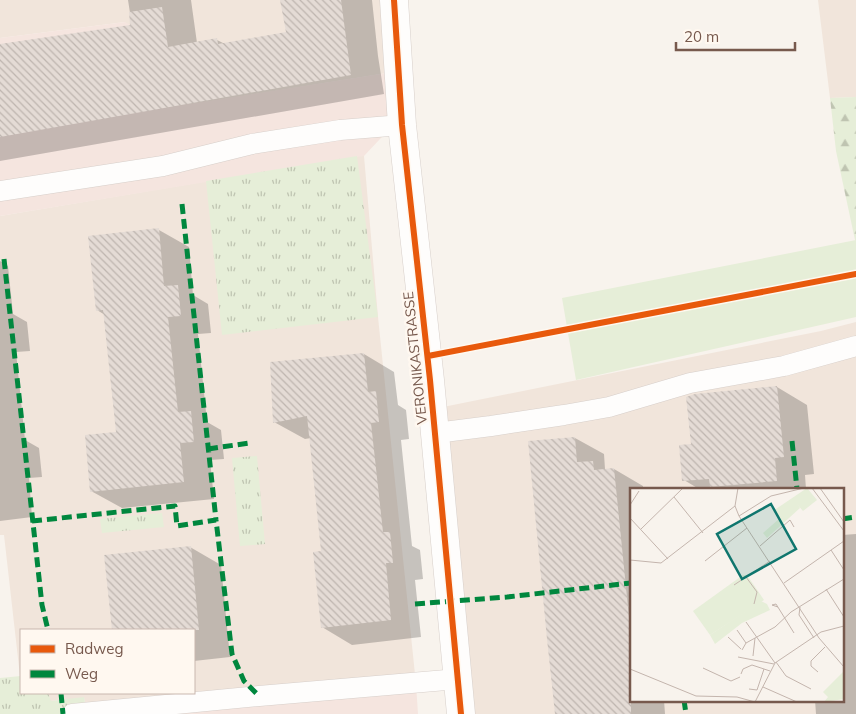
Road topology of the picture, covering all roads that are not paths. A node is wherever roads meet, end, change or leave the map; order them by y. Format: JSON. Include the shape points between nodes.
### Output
{"nodes":[{"id":1,"x":394,"y":0,"type":"edge"},
{"id":2,"x":402,"y":125,"type":"junction"},
{"id":3,"x":0,"y":191,"type":"edge"},
{"id":4,"x":856,"y":346,"type":"edge"},
{"id":5,"x":436,"y":433,"type":"junction"},
{"id":6,"x":458,"y":679,"type":"junction"},
{"id":7,"x":72,"y":714,"type":"edge"},
{"id":8,"x":461,"y":714,"type":"edge"}],
"edges":[{"from":1,"to":2,"type":"street","name":"VERONIKASTRASSE"},
{"from":2,"to":3,"type":"lane","via":[[340,130],[252,144],[163,166]]},
{"from":2,"to":5,"type":"street","name":"VERONIKASTRASSE"},
{"from":4,"to":5,"type":"lane","via":[[784,366],[690,383],[609,407]]},
{"from":5,"to":6,"type":"street","name":"VERONIKASTRASSE"},
{"from":6,"to":7,"type":"lane"},
{"from":6,"to":8,"type":"street","name":"VERONIKASTRASSE"}]}
